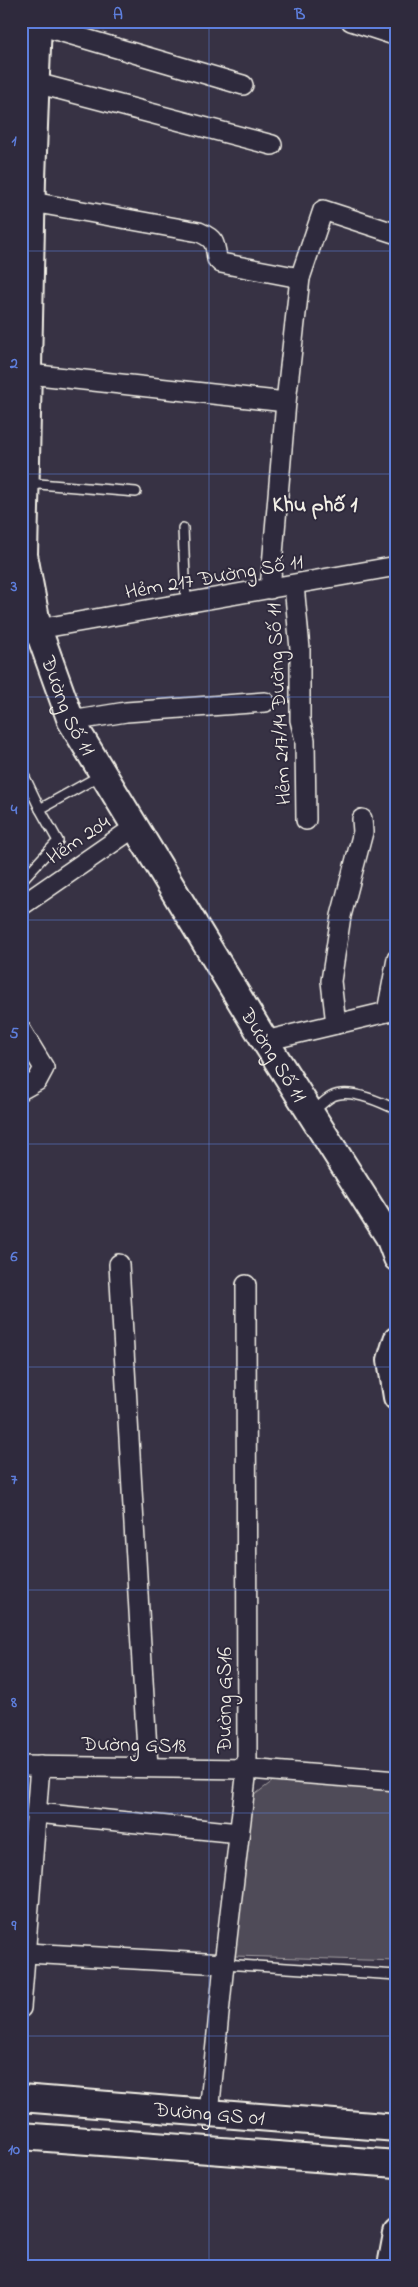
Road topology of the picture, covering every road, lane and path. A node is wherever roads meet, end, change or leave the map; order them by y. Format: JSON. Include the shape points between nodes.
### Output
{"nodes":[{"id":1,"x":351,"y":21,"type":"edge"},
{"id":2,"x":38,"y":23,"type":"edge"},
{"id":3,"x":397,"y":36,"type":"edge"},
{"id":4,"x":36,"y":83,"type":"junction"},
{"id":5,"x":243,"y":85,"type":"dead end"},
{"id":6,"x":272,"y":145,"type":"dead end"},
{"id":7,"x":28,"y":184,"type":"edge"},
{"id":8,"x":397,"y":234,"type":"edge"},
{"id":9,"x":300,"y":278,"type":"junction"},
{"id":10,"x":29,"y":374,"type":"junction"},
{"id":11,"x":286,"y":402,"type":"junction"},
{"id":12,"x":26,"y":483,"type":"junction"},
{"id":13,"x":136,"y":492,"type":"dead end"},
{"id":14,"x":183,"y":528,"type":"dead end"},
{"id":15,"x":397,"y":566,"type":"edge"},
{"id":16,"x":294,"y":585,"type":"junction"},
{"id":17,"x":25,"y":586,"type":"edge"},
{"id":18,"x":270,"y":588,"type":"junction"},
{"id":19,"x":186,"y":603,"type":"junction"},
{"id":20,"x":38,"y":629,"type":"junction"},
{"id":21,"x":265,"y":702,"type":"dead end"},
{"id":22,"x":71,"y":721,"type":"junction"},
{"id":23,"x":21,"y":769,"type":"edge"},
{"id":24,"x":103,"y":774,"type":"junction"},
{"id":25,"x":40,"y":809,"type":"junction"},
{"id":26,"x":362,"y":819,"type":"dead end"},
{"id":27,"x":306,"y":820,"type":"dead end"},
{"id":28,"x":135,"y":827,"type":"junction"},
{"id":29,"x":21,"y":881,"type":"edge"},
{"id":30,"x":21,"y":906,"type":"edge"},
{"id":31,"x":397,"y":959,"type":"edge"},
{"id":32,"x":392,"y":1010,"type":"edge"},
{"id":33,"x":336,"y":1024,"type":"junction"},
{"id":34,"x":21,"y":1030,"type":"edge"},
{"id":35,"x":265,"y":1041,"type":"junction"},
{"id":36,"x":21,"y":1090,"type":"edge"},
{"id":37,"x":397,"y":1110,"type":"edge"},
{"id":38,"x":310,"y":1114,"type":"junction"},
{"id":39,"x":397,"y":1258,"type":"edge"},
{"id":40,"x":119,"y":1264,"type":"dead end"},
{"id":41,"x":246,"y":1285,"type":"dead end"},
{"id":42,"x":397,"y":1340,"type":"edge"},
{"id":43,"x":397,"y":1397,"type":"edge"},
{"id":44,"x":30,"y":1766,"type":"edge"},
{"id":45,"x":148,"y":1767,"type":"junction"},
{"id":46,"x":247,"y":1769,"type":"junction"},
{"id":47,"x":397,"y":1781,"type":"edge"},
{"id":48,"x":37,"y":1812,"type":"junction"},
{"id":49,"x":238,"y":1833,"type":"junction"},
{"id":50,"x":27,"y":1953,"type":"junction"},
{"id":51,"x":224,"y":1964,"type":"junction"},
{"id":52,"x":397,"y":1975,"type":"edge"},
{"id":53,"x":21,"y":2008,"type":"edge"},
{"id":54,"x":21,"y":2098,"type":"edge"},
{"id":55,"x":210,"y":2113,"type":"junction"},
{"id":56,"x":397,"y":2128,"type":"edge"},
{"id":57,"x":21,"y":2136,"type":"edge"},
{"id":58,"x":206,"y":2150,"type":"junction"},
{"id":59,"x":397,"y":2164,"type":"edge"},
{"id":60,"x":397,"y":2234,"type":"edge"},
{"id":61,"x":391,"y":2266,"type":"edge"}],
"edges":[{"from":1,"to":3,"type":"street"},
{"from":2,"to":4,"type":"main road"},
{"from":2,"to":5,"type":"street"},
{"from":4,"to":6,"type":"street"},
{"from":4,"to":7,"type":"main road"},
{"from":7,"to":9,"type":"street","via":[[199,232],[215,244],[220,262]]},
{"from":7,"to":10,"type":"main road","name":"Đường Số 11"},
{"from":8,"to":9,"type":"street","via":[[323,210]]},
{"from":9,"to":11,"type":"street"},
{"from":10,"to":11,"type":"street"},
{"from":10,"to":12,"type":"main road","name":"Đường Số 11"},
{"from":11,"to":18,"type":"street"},
{"from":12,"to":13,"type":"lane"},
{"from":12,"to":17,"type":"main road","name":"Đường Số 11"},
{"from":14,"to":19,"type":"lane"},
{"from":15,"to":16,"type":"street","name":"Hẻm 217 Đường Số 11"},
{"from":16,"to":18,"type":"street","name":"Hẻm 217 Đường Số 11"},
{"from":16,"to":27,"type":"street","name":"Hẻm 217/14 Đường Số 11","via":[[300,649],[300,720],[305,740]]},
{"from":17,"to":20,"type":"main road","name":"Đường Số 11"},
{"from":18,"to":19,"type":"street","name":"Hẻm 217 Đường Số 11"},
{"from":19,"to":20,"type":"street","name":"Hẻm 217 Đường Số 11"},
{"from":20,"to":22,"type":"main road","name":"Đường Số 11"},
{"from":21,"to":22,"type":"street","via":[[126,712]]},
{"from":22,"to":24,"type":"main road","name":"Đường Số 11"},
{"from":23,"to":25,"type":"lane"},
{"from":24,"to":25,"type":"lane"},
{"from":24,"to":28,"type":"main road","name":"Đường Số 11"},
{"from":25,"to":29,"type":"lane","via":[[58,840]]},
{"from":26,"to":33,"type":"street","via":[[363,832],[341,916],[331,982]]},
{"from":28,"to":30,"type":"street","name":"Hẻm 204"},
{"from":28,"to":35,"type":"main road","name":"Đường Số 11"},
{"from":31,"to":32,"type":"street"},
{"from":32,"to":33,"type":"street"},
{"from":33,"to":35,"type":"street"},
{"from":34,"to":36,"type":"street","via":[[44,1068],[37,1081]]},
{"from":35,"to":38,"type":"main road","name":"Đường Số 11"},
{"from":37,"to":38,"type":"lane","via":[[359,1096],[333,1096]]},
{"from":38,"to":39,"type":"main road","name":"Đường Số 11","via":[[389,1237]]},
{"from":40,"to":45,"type":"street"},
{"from":41,"to":46,"type":"street","name":"Đường GS16"},
{"from":42,"to":43,"type":"main road","via":[[391,1360]]},
{"from":44,"to":45,"type":"street","name":"Đường GS18"},
{"from":44,"to":48,"type":"street"},
{"from":45,"to":46,"type":"street","name":"Đường GS18"},
{"from":46,"to":47,"type":"street","name":"Đường GS18"},
{"from":46,"to":49,"type":"street","name":"Đường GS16"},
{"from":48,"to":49,"type":"street"},
{"from":48,"to":50,"type":"street"},
{"from":49,"to":51,"type":"street","name":"Đường GS16"},
{"from":50,"to":51,"type":"street"},
{"from":50,"to":53,"type":"street"},
{"from":51,"to":52,"type":"lane"},
{"from":51,"to":55,"type":"street","name":"Đường GS16"},
{"from":54,"to":55,"type":"main road","name":"Đường GS 01"},
{"from":55,"to":56,"type":"main road","name":"Đường GS 01"},
{"from":55,"to":58,"type":"main road"},
{"from":57,"to":58,"type":"main road","name":"Đường GS 01"},
{"from":58,"to":59,"type":"main road","name":"Đường GS 01"},
{"from":60,"to":61,"type":"main road"}]}
